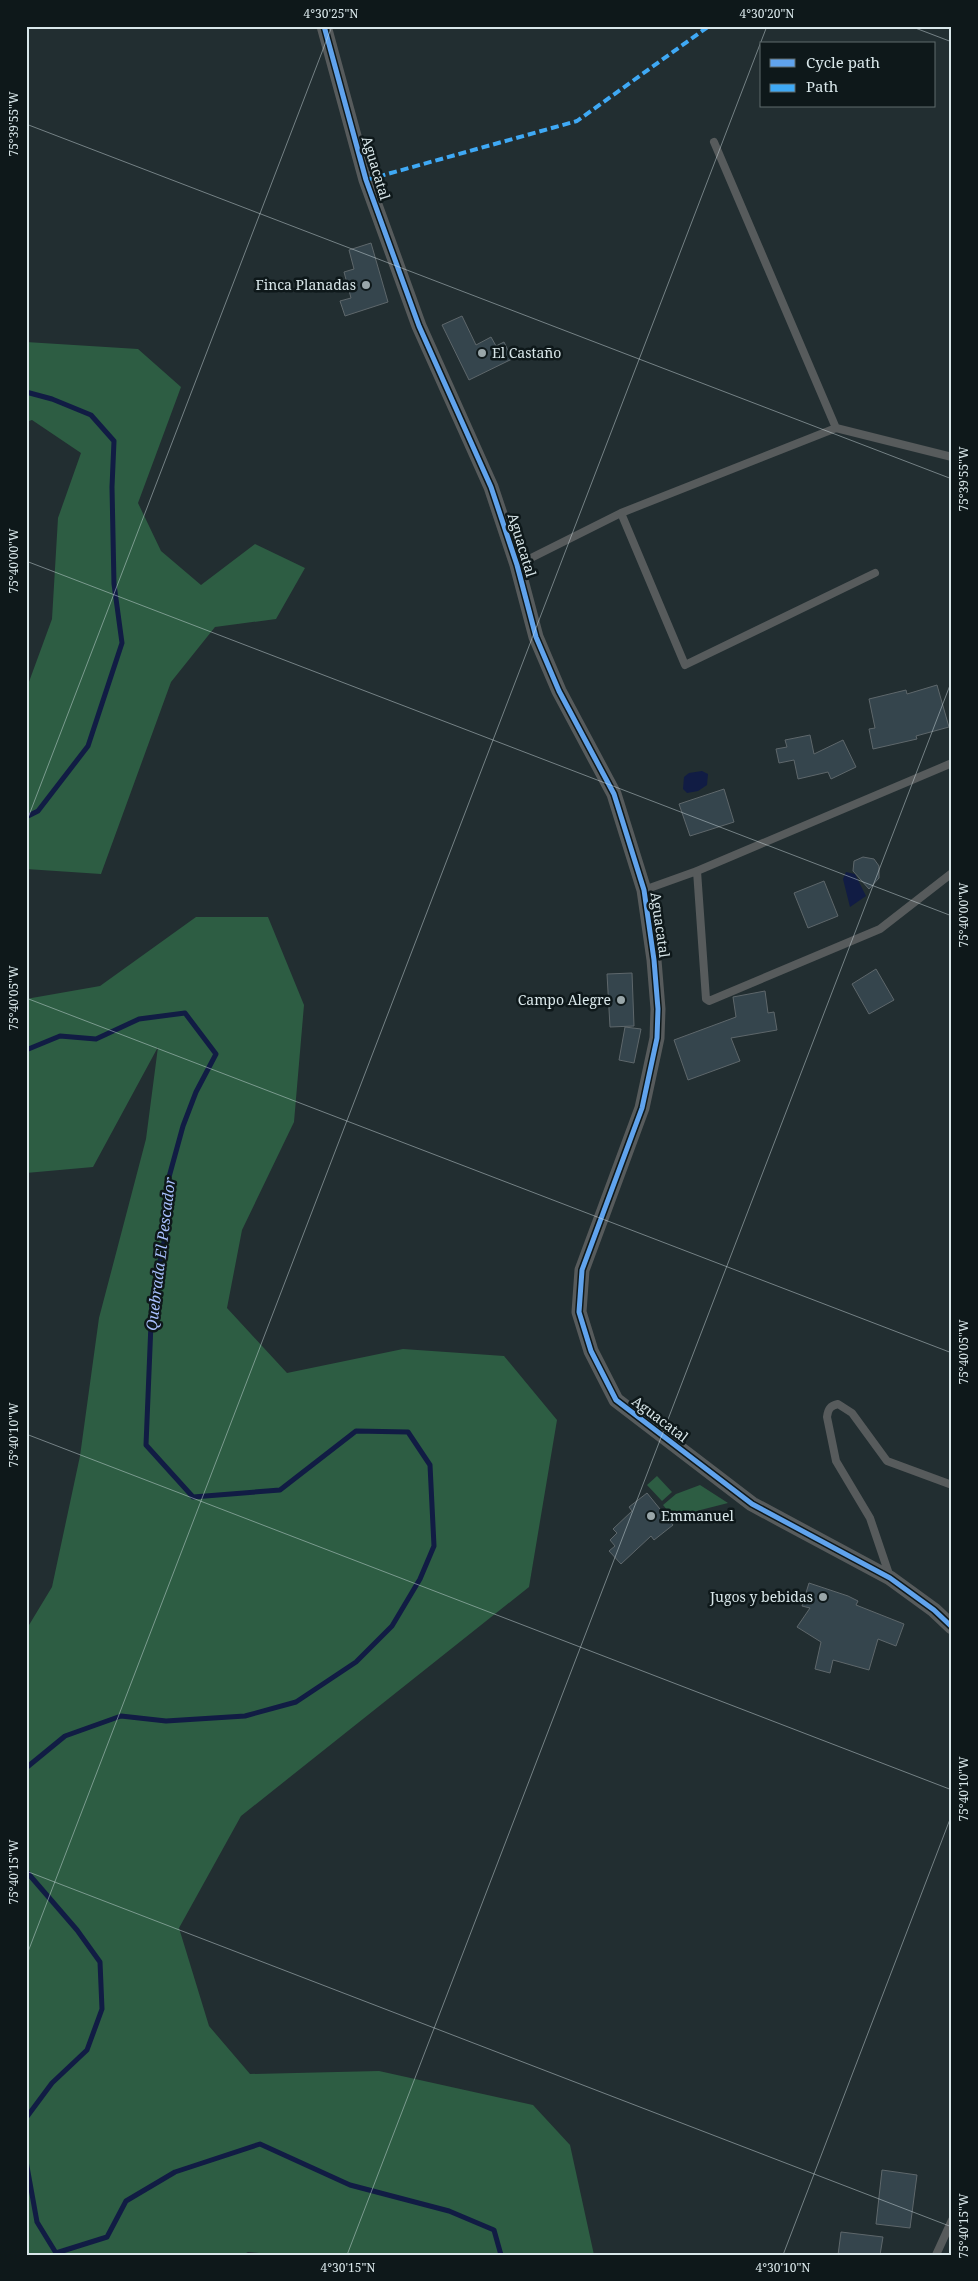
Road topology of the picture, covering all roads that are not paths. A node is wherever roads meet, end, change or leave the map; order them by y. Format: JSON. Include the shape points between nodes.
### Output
{"nodes":[{"id":1,"x":324,"y":26,"type":"edge"},
{"id":2,"x":714,"y":142,"type":"dead end"},
{"id":3,"x":836,"y":428,"type":"junction"},
{"id":4,"x":952,"y":457,"type":"edge"},
{"id":5,"x":621,"y":513,"type":"junction"},
{"id":6,"x":517,"y":565,"type":"junction"},
{"id":7,"x":875,"y":574,"type":"dead end"},
{"id":8,"x":952,"y":764,"type":"edge"},
{"id":9,"x":697,"y":871,"type":"junction"},
{"id":10,"x":952,"y":873,"type":"edge"},
{"id":11,"x":644,"y":890,"type":"junction"},
{"id":12,"x":952,"y":1485,"type":"edge"},
{"id":13,"x":890,"y":1578,"type":"junction"},
{"id":14,"x":952,"y":1627,"type":"edge"},
{"id":15,"x":952,"y":2220,"type":"edge"},
{"id":16,"x":936,"y":2255,"type":"edge"}],
"edges":[{"from":1,"to":6,"type":"street","name":"Aguacatal","via":[[366,180],[419,326],[491,487]]},
{"from":2,"to":3,"type":"lane"},
{"from":3,"to":4,"type":"lane"},
{"from":3,"to":5,"type":"lane"},
{"from":5,"to":6,"type":"lane"},
{"from":5,"to":7,"type":"lane","via":[[685,665]]},
{"from":6,"to":11,"type":"street","name":"Aguacatal","via":[[536,637],[559,692],[614,794]]},
{"from":8,"to":9,"type":"lane"},
{"from":9,"to":10,"type":"lane","via":[[706,999],[709,1001],[880,929]]},
{"from":9,"to":11,"type":"lane"},
{"from":11,"to":13,"type":"street","name":"Aguacatal","via":[[654,960],[657,1038],[642,1108],[582,1270],[579,1312],[591,1351],[616,1400],[752,1504]]},
{"from":12,"to":13,"type":"lane","via":[[887,1461],[852,1413],[838,1404],[828,1410],[836,1461],[870,1518]]},
{"from":13,"to":14,"type":"street","name":"Aguacatal"},
{"from":15,"to":16,"type":"lane"}]}
